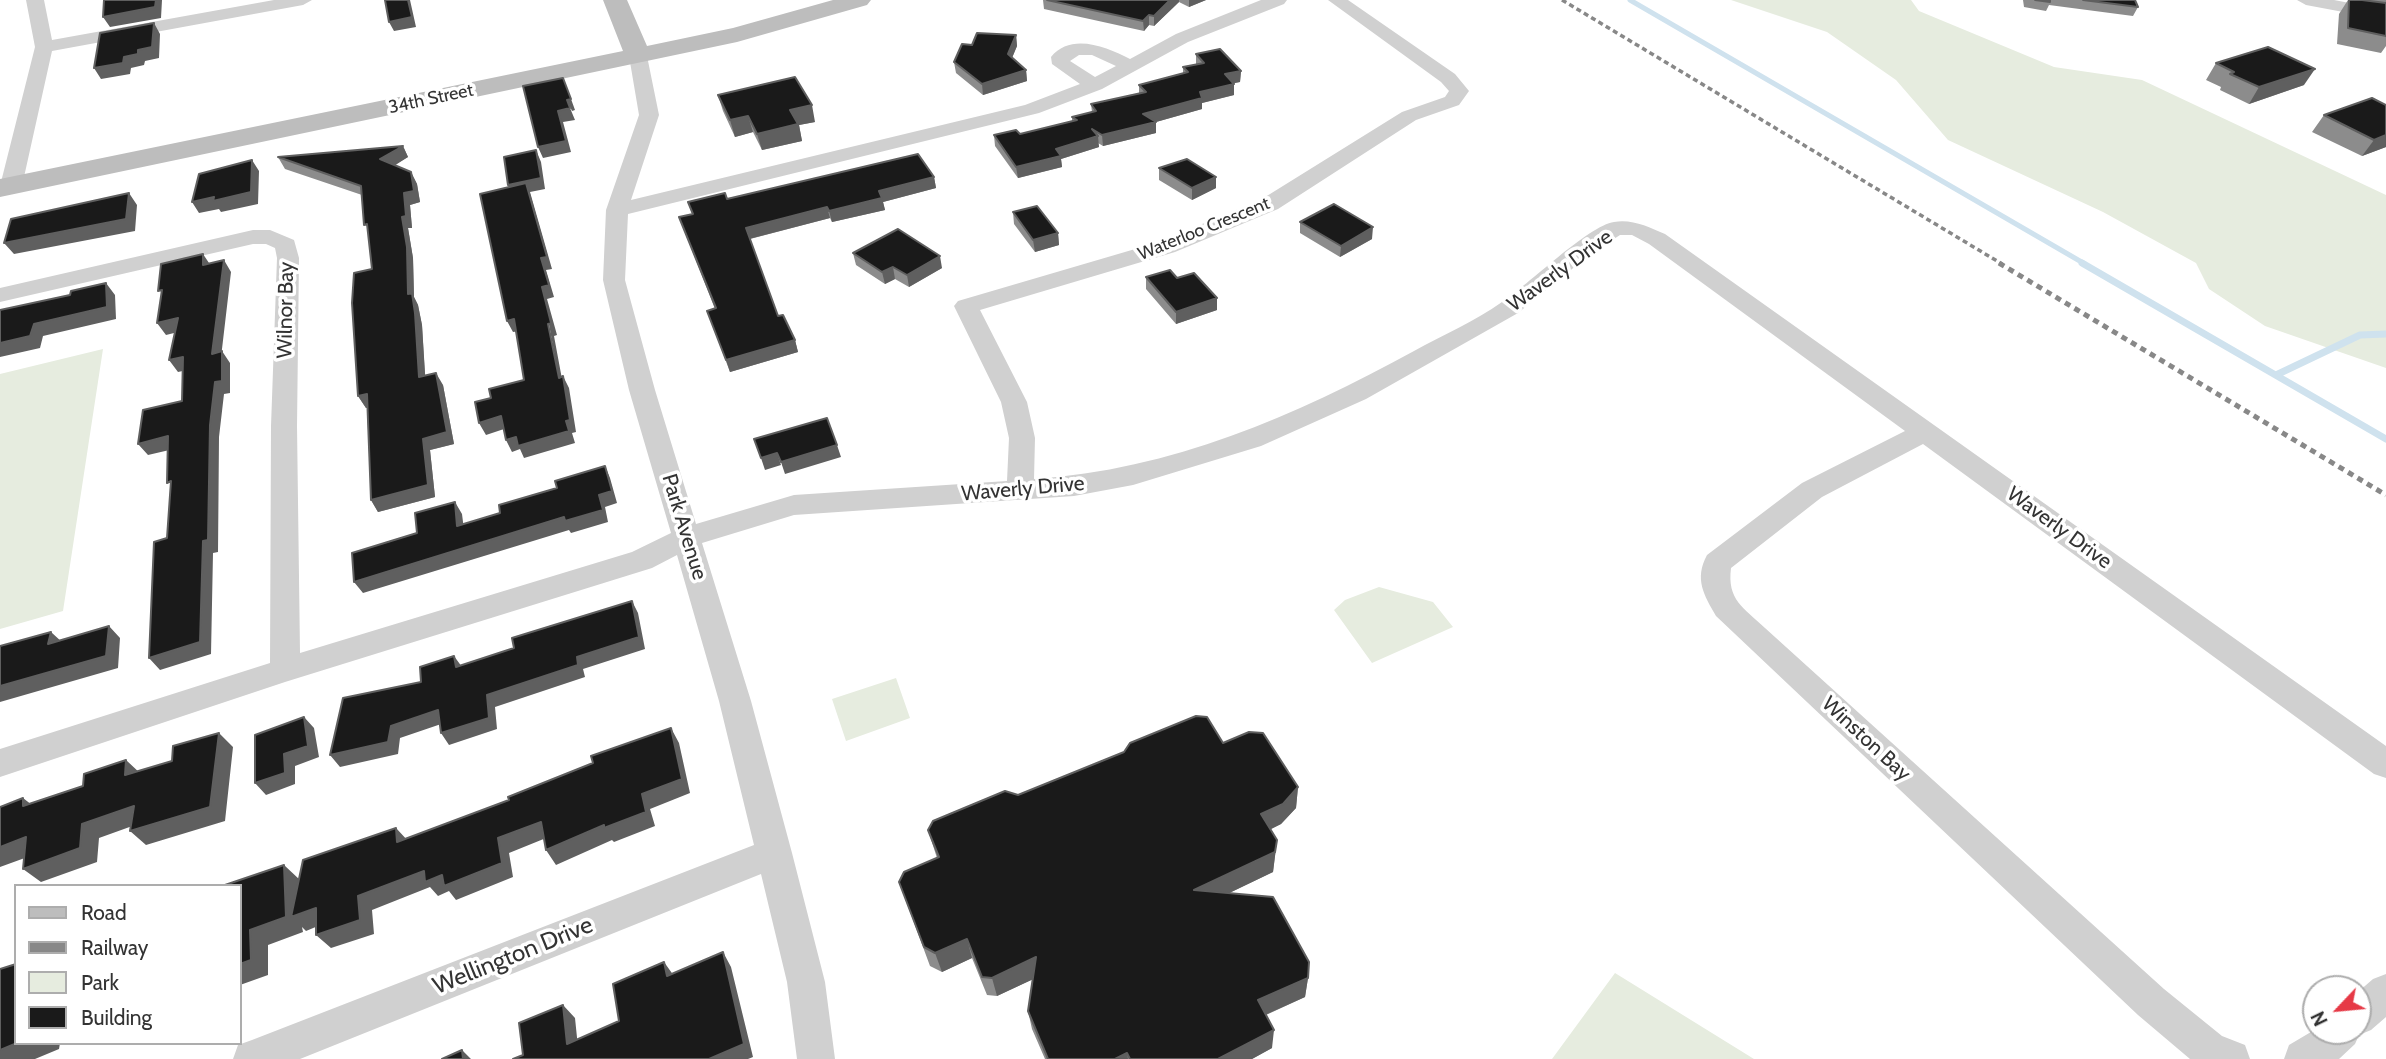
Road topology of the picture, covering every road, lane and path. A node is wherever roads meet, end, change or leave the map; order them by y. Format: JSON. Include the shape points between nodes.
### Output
{"nodes":[{"id":1,"x":35,"y":0,"type":"edge"},
{"id":2,"x":303,"y":0,"type":"edge"},
{"id":3,"x":615,"y":0,"type":"edge"},
{"id":4,"x":835,"y":0,"type":"edge"},
{"id":5,"x":859,"y":0,"type":"edge"},
{"id":6,"x":1278,"y":0,"type":"edge"},
{"id":7,"x":1337,"y":0,"type":"edge"},
{"id":8,"x":2306,"y":0,"type":"edge"},
{"id":9,"x":2386,"y":15,"type":"edge"},
{"id":10,"x":44,"y":47,"type":"junction"},
{"id":11,"x":635,"y":50,"type":"junction"},
{"id":12,"x":1130,"y":66,"type":"junction"},
{"id":13,"x":1095,"y":85,"type":"junction"},
{"id":14,"x":7,"y":178,"type":"edge"},
{"id":15,"x":617,"y":210,"type":"junction"},
{"id":16,"x":0,"y":295,"type":"edge"},
{"id":17,"x":1925,"y":432,"type":"junction"},
{"id":18,"x":1020,"y":490,"type":"junction"},
{"id":19,"x":688,"y":537,"type":"junction"},
{"id":20,"x":285,"y":670,"type":"junction"},
{"id":21,"x":0,"y":763,"type":"edge"},
{"id":22,"x":2386,"y":764,"type":"edge"},
{"id":23,"x":775,"y":853,"type":"junction"},
{"id":24,"x":2386,"y":992,"type":"edge"},
{"id":25,"x":2372,"y":1004,"type":"edge"},
{"id":26,"x":2326,"y":1045,"type":"edge"},
{"id":27,"x":252,"y":1059,"type":"edge"},
{"id":28,"x":816,"y":1059,"type":"edge"},
{"id":29,"x":2231,"y":1059,"type":"edge"},
{"id":30,"x":2303,"y":1059,"type":"edge"}],
"edges":[{"from":1,"to":10,"type":"street"},
{"from":2,"to":10,"type":"street"},
{"from":3,"to":11,"type":"main road","name":"Park Avenue"},
{"from":4,"to":11,"type":"main road","name":"34th Street"},
{"from":5,"to":11,"type":"main road","name":"34th Street","via":[[737,35]]},
{"from":6,"to":12,"type":"street","via":[[1237,13]]},
{"from":7,"to":18,"type":"street","name":"Waterloo Crescent","via":[[1448,78],[1459,91],[1452,101],[1409,116],[1270,204],[1167,247],[966,306],[1014,402],[1022,438]]},
{"from":8,"to":9,"type":"street"},
{"from":10,"to":14,"type":"street"},
{"from":11,"to":14,"type":"main road","name":"34th Street"},
{"from":11,"to":15,"type":"street","name":"Park Avenue","via":[[649,115]]},
{"from":12,"to":13,"type":"street"},
{"from":12,"to":13,"type":"street","via":[[1086,48],[1060,57],[1060,64]]},
{"from":13,"to":15,"type":"street","via":[[980,124]]},
{"from":15,"to":19,"type":"street","name":"Park Avenue","via":[[614,280],[642,390]]},
{"from":16,"to":20,"type":"street","name":"Wilnor Bay","via":[[253,237],[270,237],[286,245]]},
{"from":17,"to":18,"type":"street","name":"Waverly Drive","via":[[1657,239],[1636,229],[1615,228],[1510,308],[1357,393],[1252,440],[1133,476]]},
{"from":17,"to":22,"type":"street","name":"Waverly Drive"},
{"from":17,"to":29,"type":"street","name":"Winston Bay","via":[[1801,498],[1717,563],[1714,586],[1726,608],[1754,636],[2141,993],[2209,1050]]},
{"from":18,"to":19,"type":"street","name":"Waverly Drive","via":[[794,505]]},
{"from":19,"to":20,"type":"street","via":[[642,560]]},
{"from":19,"to":23,"type":"street","name":"Park Avenue"},
{"from":20,"to":21,"type":"street"},
{"from":23,"to":27,"type":"street","name":"Wellington Drive"},
{"from":23,"to":28,"type":"street","name":"Park Avenue","via":[[806,982]]},
{"from":24,"to":25,"type":"street"},
{"from":26,"to":30,"type":"street"}]}
